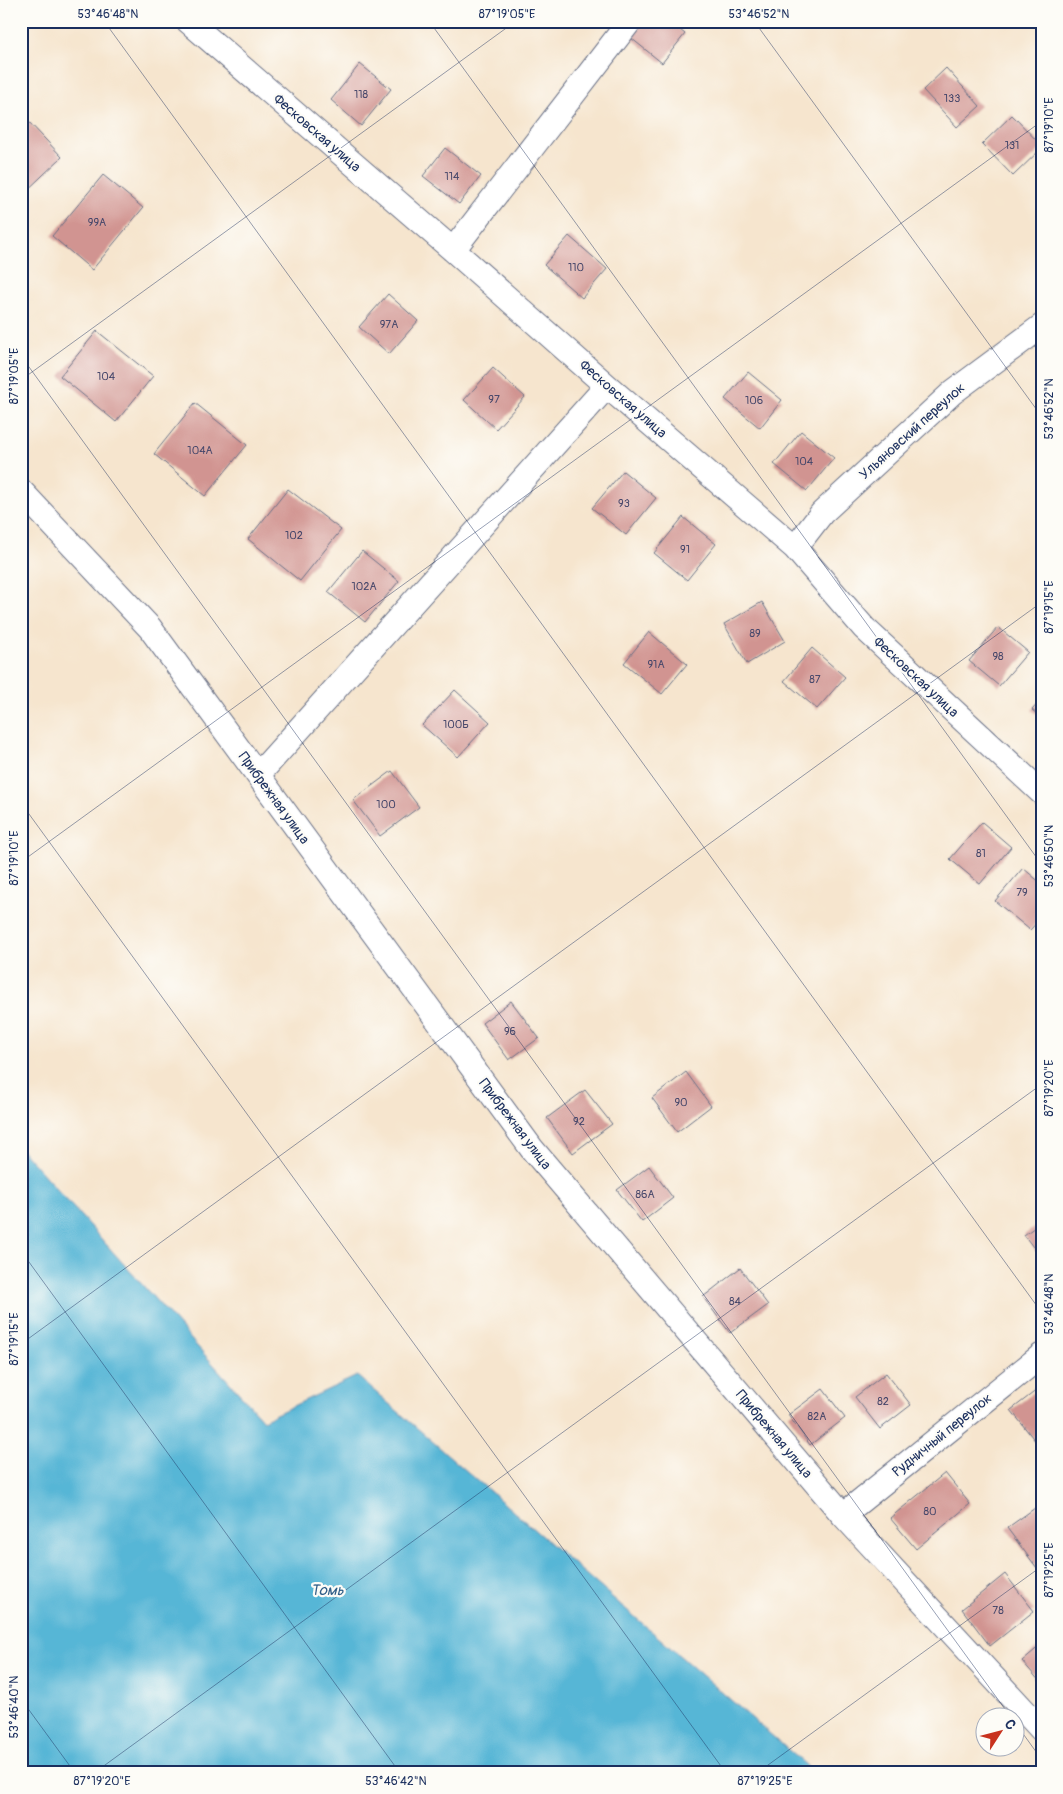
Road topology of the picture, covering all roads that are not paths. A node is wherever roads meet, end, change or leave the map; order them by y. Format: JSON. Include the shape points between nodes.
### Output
{"nodes":[{"id":1,"x":188,"y":21,"type":"edge"},
{"id":2,"x":630,"y":21,"type":"edge"},
{"id":3,"x":453,"y":250,"type":"junction"},
{"id":4,"x":1042,"y":326,"type":"edge"},
{"id":5,"x":607,"y":386,"type":"junction"},
{"id":6,"x":21,"y":490,"type":"edge"},
{"id":7,"x":795,"y":548,"type":"junction"},
{"id":8,"x":258,"y":775,"type":"junction"},
{"id":9,"x":1042,"y":793,"type":"edge"},
{"id":10,"x":1042,"y":1355,"type":"edge"},
{"id":11,"x":843,"y":1515,"type":"junction"},
{"id":12,"x":1042,"y":1730,"type":"edge"}],
"edges":[{"from":1,"to":3,"type":"street","name":"Фесковская улица"},
{"from":2,"to":3,"type":"street"},
{"from":3,"to":5,"type":"street","name":"Фесковская улица"},
{"from":4,"to":7,"type":"street","name":"Ульяновский переулок","via":[[952,392],[822,513]]},
{"from":5,"to":7,"type":"street","name":"Фесковская улица"},
{"from":5,"to":8,"type":"street"},
{"from":6,"to":8,"type":"street","name":"Прибрежная улица","via":[[150,628]]},
{"from":7,"to":9,"type":"street","name":"Фесковская улица","via":[[864,628]]},
{"from":8,"to":11,"type":"street","name":"Прибрежная улица","via":[[532,1149]]},
{"from":10,"to":11,"type":"street","name":"Рудничный переулок"},
{"from":11,"to":12,"type":"street","name":"Прибрежная улица"}]}
